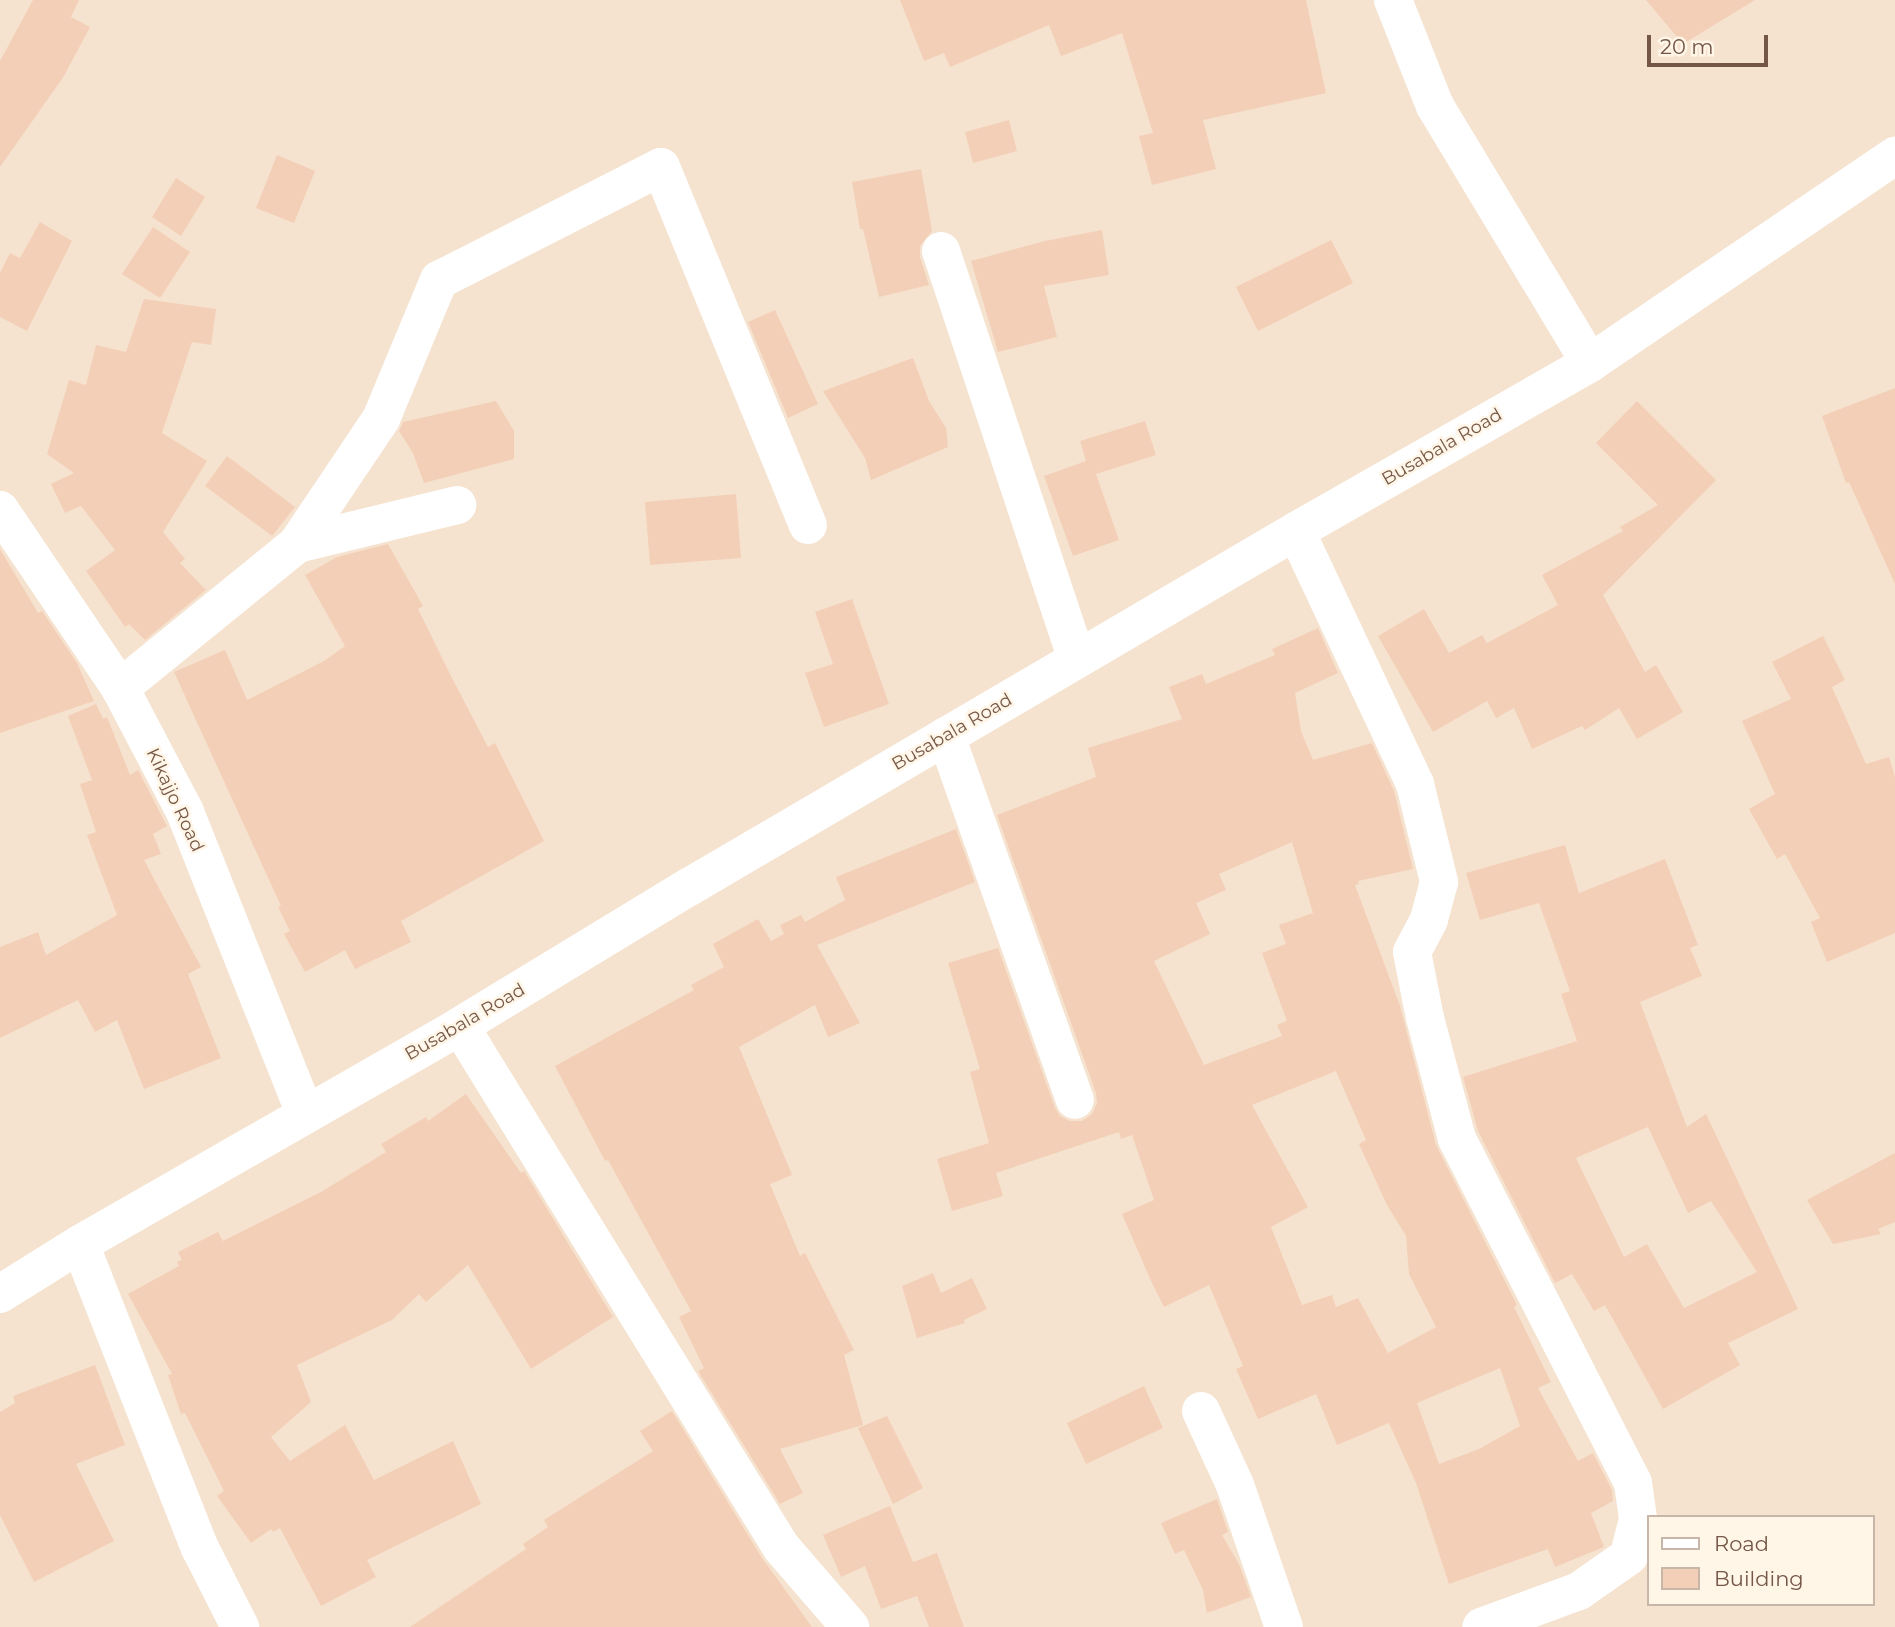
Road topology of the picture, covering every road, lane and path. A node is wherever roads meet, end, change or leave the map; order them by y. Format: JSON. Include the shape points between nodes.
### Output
{"nodes":[{"id":1,"x":1393,"y":0,"type":"edge"},
{"id":2,"x":1893,"y":163,"type":"edge"},
{"id":3,"x":941,"y":251,"type":"dead end"},
{"id":4,"x":1590,"y":363,"type":"junction"},
{"id":5,"x":457,"y":505,"type":"dead end"},
{"id":6,"x":0,"y":510,"type":"edge"},
{"id":7,"x":808,"y":525,"type":"dead end"},
{"id":8,"x":1296,"y":531,"type":"junction"},
{"id":9,"x":297,"y":544,"type":"junction"},
{"id":10,"x":1077,"y":659,"type":"junction"},
{"id":11,"x":120,"y":688,"type":"junction"},
{"id":12,"x":946,"y":736,"type":"junction"},
{"id":13,"x":460,"y":1027,"type":"junction"},
{"id":14,"x":1075,"y":1100,"type":"dead end"},
{"id":15,"x":305,"y":1113,"type":"junction"},
{"id":16,"x":80,"y":1244,"type":"junction"},
{"id":17,"x":0,"y":1294,"type":"edge"},
{"id":18,"x":1201,"y":1411,"type":"dead end"},
{"id":19,"x":240,"y":1627,"type":"edge"},
{"id":20,"x":850,"y":1627,"type":"edge"},
{"id":21,"x":1284,"y":1627,"type":"edge"},
{"id":22,"x":1481,"y":1627,"type":"edge"}],
"edges":[{"from":1,"to":4,"type":"street","via":[[1435,106]]},
{"from":2,"to":4,"type":"street","name":"Busabala Road"},
{"from":3,"to":10,"type":"street"},
{"from":4,"to":8,"type":"street","name":"Busabala Road"},
{"from":5,"to":9,"type":"street"},
{"from":6,"to":11,"type":"street","name":"Kikajjo Road"},
{"from":7,"to":9,"type":"street","via":[[661,167],[439,280],[381,419]]},
{"from":8,"to":10,"type":"street","name":"Busabala Road"},
{"from":8,"to":22,"type":"street","via":[[1415,784],[1438,882],[1429,920],[1412,952],[1457,1139],[1633,1483],[1638,1520],[1629,1556],[1579,1591]]},
{"from":9,"to":11,"type":"street"},
{"from":10,"to":12,"type":"street","name":"Busabala Road"},
{"from":11,"to":15,"type":"street","name":"Kikajjo Road","via":[[185,812]]},
{"from":12,"to":13,"type":"street","name":"Busabala Road"},
{"from":12,"to":14,"type":"street"},
{"from":13,"to":15,"type":"street","name":"Busabala Road"},
{"from":13,"to":20,"type":"street","via":[[781,1547]]},
{"from":15,"to":16,"type":"street","name":"Busabala Road"},
{"from":16,"to":17,"type":"street","name":"Busabala Road"},
{"from":16,"to":19,"type":"street","via":[[200,1548]]},
{"from":18,"to":21,"type":"street","via":[[1235,1485]]}]}
